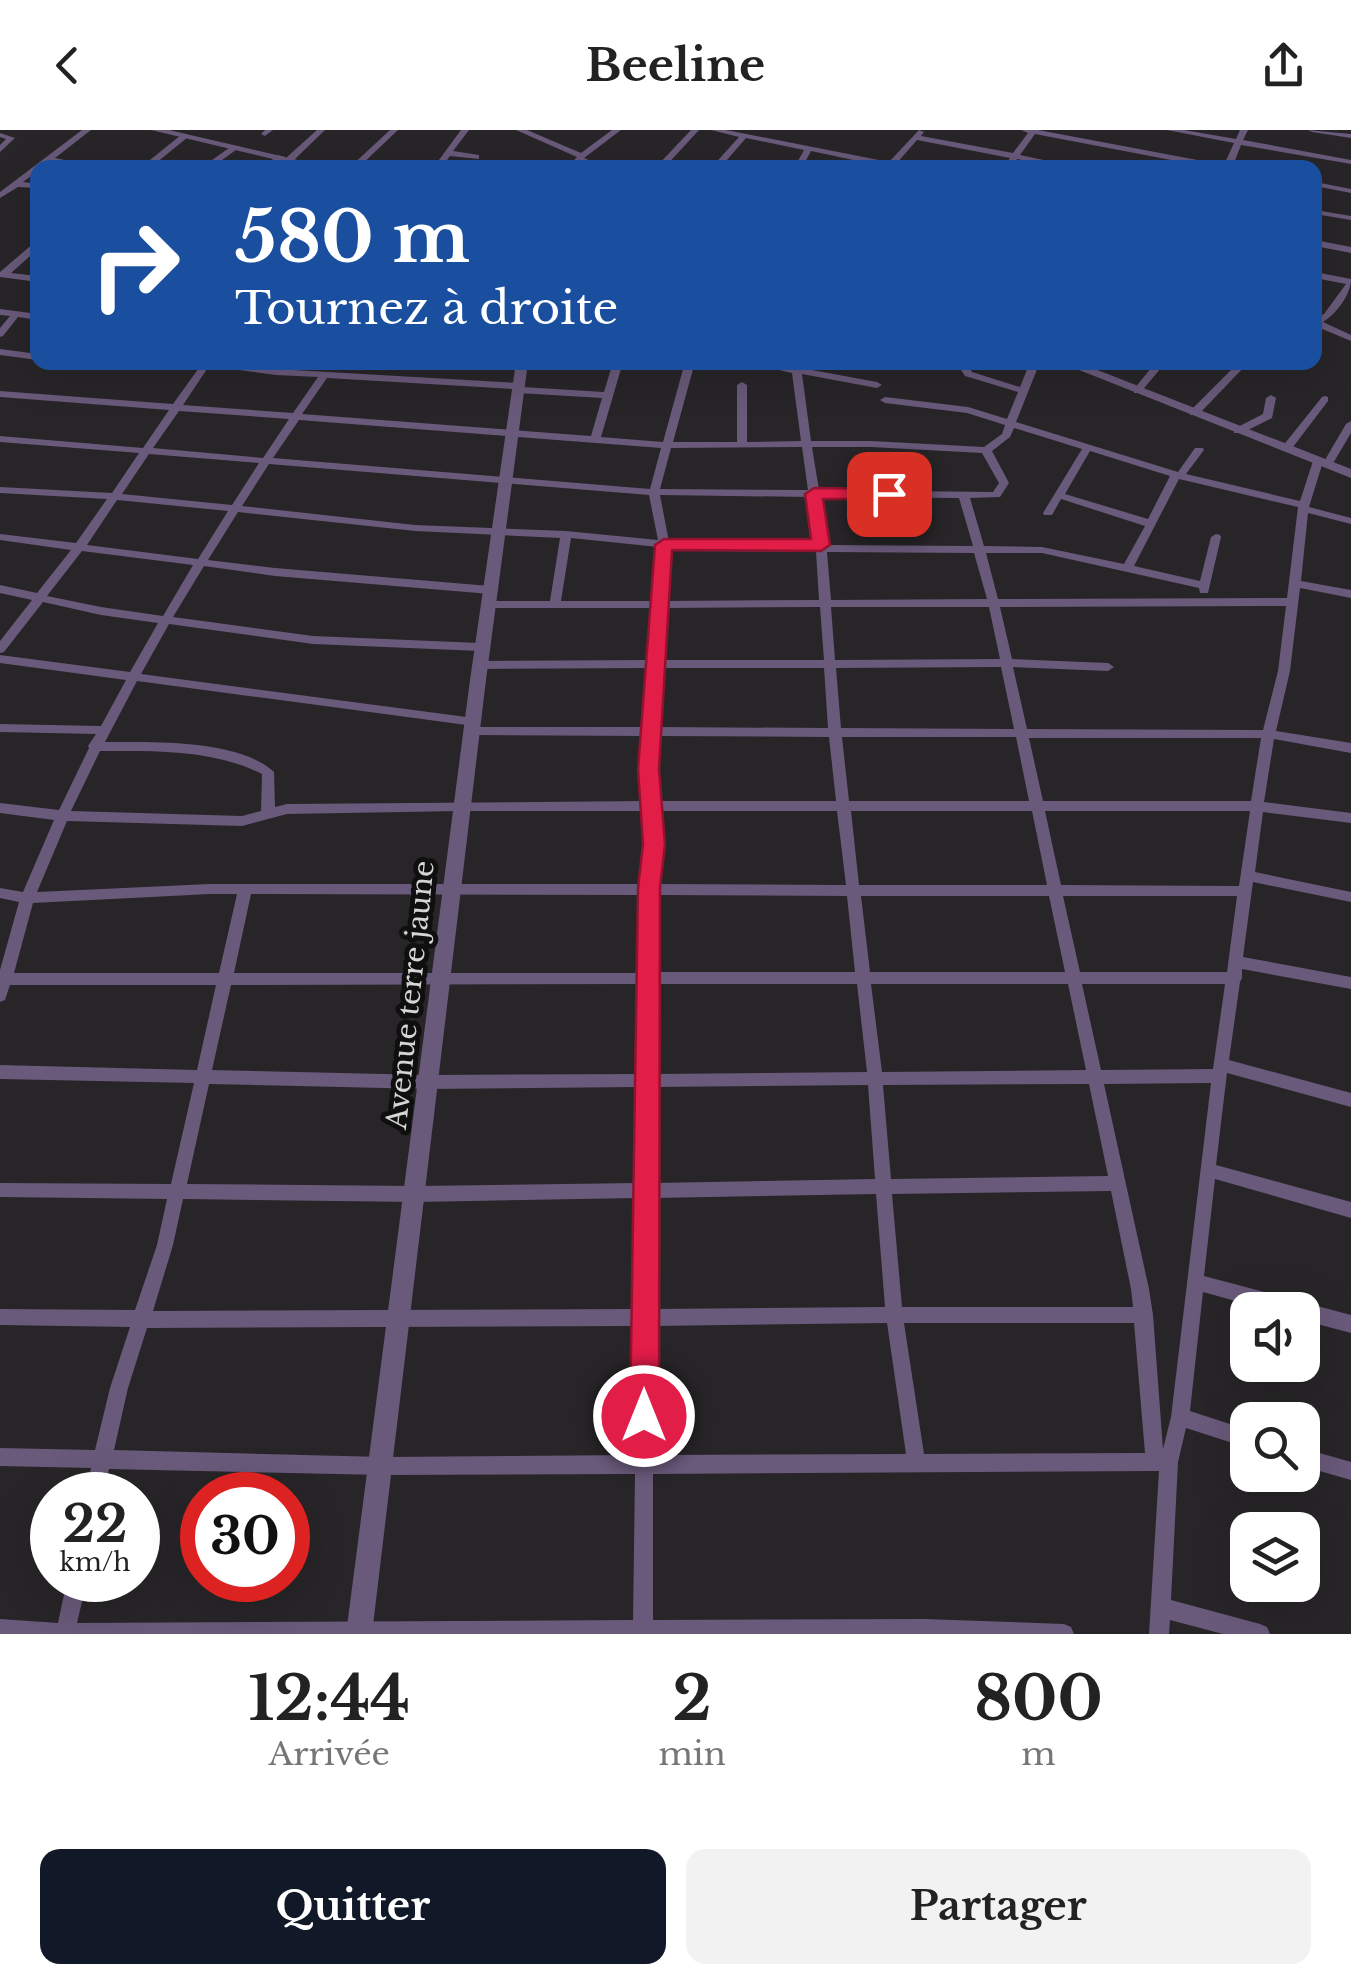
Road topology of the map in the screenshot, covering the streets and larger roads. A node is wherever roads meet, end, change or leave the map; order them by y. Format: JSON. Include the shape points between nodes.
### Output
{"nodes":[{"id":1,"x":87,"y":130,"type":"edge"},
{"id":2,"x":156,"y":130,"type":"edge"},
{"id":3,"x":321,"y":130,"type":"edge"},
{"id":4,"x":394,"y":130,"type":"edge"},
{"id":5,"x":465,"y":130,"type":"edge"},
{"id":6,"x":520,"y":130,"type":"edge"},
{"id":7,"x":617,"y":130,"type":"edge"},
{"id":8,"x":695,"y":130,"type":"edge"},
{"id":9,"x":715,"y":130,"type":"edge"},
{"id":10,"x":779,"y":130,"type":"edge"},
{"id":11,"x":1030,"y":130,"type":"edge"},
{"id":12,"x":1171,"y":130,"type":"edge"},
{"id":13,"x":1244,"y":130,"type":"edge"},
{"id":14,"x":1312,"y":130,"type":"edge"},
{"id":15,"x":2,"y":133,"type":"edge"},
{"id":16,"x":919,"y":134,"type":"edge"},
{"id":17,"x":744,"y":136,"type":"junction"},
{"id":18,"x":1351,"y":136,"type":"edge"},
{"id":19,"x":184,"y":137,"type":"junction"},
{"id":20,"x":768,"y":140,"type":"junction"},
{"id":21,"x":1238,"y":142,"type":"junction"},
{"id":22,"x":236,"y":147,"type":"junction"},
{"id":23,"x":808,"y":149,"type":"junction"},
{"id":24,"x":0,"y":150,"type":"edge"},
{"id":25,"x":449,"y":154,"type":"junction"},
{"id":26,"x":1015,"y":156,"type":"junction"},
{"id":27,"x":476,"y":157,"type":"dead end"},
{"id":28,"x":851,"y":157,"type":"junction"},
{"id":29,"x":286,"y":158,"type":"junction"},
{"id":30,"x":580,"y":158,"type":"junction"},
{"id":31,"x":48,"y":159,"type":"joint"},
{"id":32,"x":54,"y":160,"type":"edge"},
{"id":33,"x":154,"y":160,"type":"edge"},
{"id":34,"x":216,"y":160,"type":"edge"},
{"id":35,"x":282,"y":160,"type":"edge"},
{"id":36,"x":294,"y":160,"type":"edge"},
{"id":37,"x":361,"y":160,"type":"edge"},
{"id":38,"x":444,"y":160,"type":"edge"},
{"id":39,"x":585,"y":160,"type":"edge"},
{"id":40,"x":667,"y":160,"type":"edge"},
{"id":41,"x":722,"y":160,"type":"edge"},
{"id":42,"x":802,"y":160,"type":"edge"},
{"id":43,"x":849,"y":160,"type":"edge"},
{"id":44,"x":866,"y":160,"type":"edge"},
{"id":45,"x":896,"y":160,"type":"edge"},
{"id":46,"x":1012,"y":160,"type":"edge"},
{"id":47,"x":1036,"y":160,"type":"edge"},
{"id":48,"x":1190,"y":160,"type":"edge"},
{"id":49,"x":1230,"y":160,"type":"edge"},
{"id":50,"x":1351,"y":162,"type":"edge"},
{"id":51,"x":30,"y":173,"type":"edge"},
{"id":52,"x":16,"y":184,"type":"junction"},
{"id":53,"x":30,"y":185,"type":"edge"},
{"id":54,"x":1322,"y":185,"type":"edge"},
{"id":55,"x":1351,"y":191,"type":"edge"},
{"id":56,"x":0,"y":196,"type":"edge"},
{"id":57,"x":1322,"y":213,"type":"edge"},
{"id":58,"x":1351,"y":218,"type":"edge"},
{"id":59,"x":1322,"y":244,"type":"edge"},
{"id":60,"x":30,"y":250,"type":"edge"},
{"id":61,"x":1351,"y":250,"type":"edge"},
{"id":62,"x":1,"y":274,"type":"edge"},
{"id":63,"x":1322,"y":276,"type":"edge"},
{"id":64,"x":30,"y":278,"type":"edge"},
{"id":65,"x":1351,"y":282,"type":"edge"},
{"id":66,"x":0,"y":312,"type":"edge"},
{"id":67,"x":16,"y":314,"type":"junction"},
{"id":68,"x":30,"y":316,"type":"edge"},
{"id":69,"x":1322,"y":318,"type":"edge"},
{"id":70,"x":1322,"y":325,"type":"edge"},
{"id":71,"x":0,"y":334,"type":"edge"},
{"id":72,"x":1351,"y":338,"type":"edge"},
{"id":73,"x":0,"y":352,"type":"edge"},
{"id":74,"x":30,"y":356,"type":"edge"},
{"id":75,"x":207,"y":370,"type":"edge"},
{"id":76,"x":299,"y":370,"type":"edge"},
{"id":77,"x":338,"y":370,"type":"edge"},
{"id":78,"x":407,"y":370,"type":"edge"},
{"id":79,"x":521,"y":370,"type":"edge"},
{"id":80,"x":615,"y":370,"type":"edge"},
{"id":81,"x":688,"y":370,"type":"edge"},
{"id":82,"x":796,"y":370,"type":"edge"},
{"id":83,"x":810,"y":370,"type":"edge"},
{"id":84,"x":966,"y":370,"type":"edge"},
{"id":85,"x":1033,"y":370,"type":"edge"},
{"id":86,"x":1086,"y":370,"type":"edge"},
{"id":87,"x":1155,"y":370,"type":"edge"},
{"id":88,"x":1238,"y":370,"type":"edge"},
{"id":89,"x":331,"y":375,"type":"junction"},
{"id":90,"x":402,"y":379,"type":"junction"},
{"id":91,"x":742,"y":385,"type":"dead end"},
{"id":92,"x":877,"y":385,"type":"dead end"},
{"id":93,"x":518,"y":388,"type":"junction"},
{"id":94,"x":1137,"y":390,"type":"junction"},
{"id":95,"x":1025,"y":391,"type":"junction"},
{"id":96,"x":0,"y":394,"type":"edge"},
{"id":97,"x":606,"y":396,"type":"junction"},
{"id":98,"x":1271,"y":398,"type":"dead end"},
{"id":99,"x":885,"y":400,"type":"dead end"},
{"id":100,"x":1325,"y":400,"type":"dead end"},
{"id":101,"x":177,"y":406,"type":"junction"},
{"id":102,"x":1194,"y":413,"type":"junction"},
{"id":103,"x":295,"y":417,"type":"junction"},
{"id":104,"x":1351,"y":424,"type":"edge"},
{"id":105,"x":1011,"y":426,"type":"junction"},
{"id":106,"x":1238,"y":431,"type":"junction"},
{"id":107,"x":513,"y":432,"type":"junction"},
{"id":108,"x":0,"y":439,"type":"edge"},
{"id":109,"x":595,"y":439,"type":"junction"},
{"id":110,"x":665,"y":446,"type":"junction"},
{"id":111,"x":742,"y":446,"type":"junction"},
{"id":112,"x":807,"y":446,"type":"junction"},
{"id":113,"x":1086,"y":448,"type":"junction"},
{"id":114,"x":1286,"y":449,"type":"junction"},
{"id":115,"x":146,"y":450,"type":"junction"},
{"id":116,"x":986,"y":450,"type":"junction"},
{"id":117,"x":1199,"y":450,"type":"dead end"},
{"id":118,"x":264,"y":460,"type":"junction"},
{"id":119,"x":1322,"y":463,"type":"junction"},
{"id":120,"x":1351,"y":474,"type":"edge"},
{"id":121,"x":1178,"y":475,"type":"junction"},
{"id":122,"x":505,"y":481,"type":"junction"},
{"id":123,"x":0,"y":490,"type":"edge"},
{"id":124,"x":654,"y":492,"type":"junction"},
{"id":125,"x":814,"y":494,"type":"junction"},
{"id":126,"x":1058,"y":494,"type":"junction"},
{"id":127,"x":964,"y":495,"type":"junction"},
{"id":128,"x":113,"y":496,"type":"junction"},
{"id":129,"x":1304,"y":507,"type":"junction"},
{"id":130,"x":232,"y":509,"type":"junction"},
{"id":131,"x":1048,"y":513,"type":"dead end"},
{"id":132,"x":1351,"y":521,"type":"edge"},
{"id":133,"x":1151,"y":524,"type":"junction"},
{"id":134,"x":499,"y":531,"type":"junction"},
{"id":135,"x":566,"y":534,"type":"junction"},
{"id":136,"x":0,"y":537,"type":"edge"},
{"id":137,"x":1216,"y":537,"type":"dead end"},
{"id":138,"x":664,"y":545,"type":"junction"},
{"id":139,"x":821,"y":545,"type":"junction"},
{"id":140,"x":80,"y":546,"type":"junction"},
{"id":141,"x":980,"y":548,"type":"junction"},
{"id":142,"x":202,"y":559,"type":"junction"},
{"id":143,"x":1128,"y":570,"type":"junction"},
{"id":144,"x":1294,"y":583,"type":"junction"},
{"id":145,"x":1204,"y":585,"type":"junction"},
{"id":146,"x":0,"y":589,"type":"edge"},
{"id":147,"x":1351,"y":594,"type":"edge"},
{"id":148,"x":489,"y":598,"type":"junction"},
{"id":149,"x":38,"y":600,"type":"junction"},
{"id":150,"x":1291,"y":602,"type":"junction"},
{"id":151,"x":824,"y":603,"type":"junction"},
{"id":152,"x":1203,"y":603,"type":"junction"},
{"id":153,"x":994,"y":604,"type":"junction"},
{"id":154,"x":555,"y":605,"type":"junction"},
{"id":155,"x":659,"y":605,"type":"junction"},
{"id":156,"x":168,"y":618,"type":"junction"},
{"id":157,"x":0,"y":649,"type":"edge"},
{"id":158,"x":480,"y":656,"type":"junction"},
{"id":159,"x":0,"y":660,"type":"edge"},
{"id":160,"x":1006,"y":663,"type":"junction"},
{"id":161,"x":829,"y":664,"type":"junction"},
{"id":162,"x":655,"y":665,"type":"junction"},
{"id":163,"x":1108,"y":668,"type":"dead end"},
{"id":164,"x":133,"y":676,"type":"junction"},
{"id":165,"x":473,"y":727,"type":"junction"},
{"id":166,"x":0,"y":728,"type":"edge"},
{"id":167,"x":101,"y":730,"type":"junction"},
{"id":168,"x":651,"y":731,"type":"junction"},
{"id":169,"x":1020,"y":731,"type":"junction"},
{"id":170,"x":836,"y":733,"type":"junction"},
{"id":171,"x":1268,"y":734,"type":"junction"},
{"id":172,"x":94,"y":746,"type":"junction"},
{"id":173,"x":1351,"y":748,"type":"edge"},
{"id":174,"x":75,"y":790,"type":"junction"},
{"id":175,"x":1035,"y":805,"type":"junction"},
{"id":176,"x":461,"y":806,"type":"junction"},
{"id":177,"x":1257,"y":806,"type":"junction"},
{"id":178,"x":844,"y":807,"type":"junction"},
{"id":179,"x":0,"y":808,"type":"edge"},
{"id":180,"x":650,"y":808,"type":"junction"},
{"id":181,"x":268,"y":811,"type":"junction"},
{"id":182,"x":37,"y":814,"type":"junction"},
{"id":183,"x":64,"y":816,"type":"junction"},
{"id":184,"x":1351,"y":818,"type":"edge"},
{"id":185,"x":1247,"y":883,"type":"junction"},
{"id":186,"x":649,"y":888,"type":"junction"},
{"id":187,"x":853,"y":888,"type":"junction"},
{"id":188,"x":1054,"y":889,"type":"junction"},
{"id":189,"x":244,"y":890,"type":"junction"},
{"id":190,"x":448,"y":890,"type":"junction"},
{"id":191,"x":0,"y":892,"type":"edge"},
{"id":192,"x":1351,"y":896,"type":"edge"},
{"id":193,"x":28,"y":898,"type":"junction"},
{"id":194,"x":1236,"y":970,"type":"junction"},
{"id":195,"x":1073,"y":976,"type":"junction"},
{"id":196,"x":222,"y":978,"type":"junction"},
{"id":197,"x":649,"y":978,"type":"junction"},
{"id":198,"x":863,"y":978,"type":"junction"},
{"id":199,"x":5,"y":979,"type":"junction"},
{"id":200,"x":439,"y":979,"type":"junction"},
{"id":201,"x":1351,"y":984,"type":"edge"},
{"id":202,"x":0,"y":996,"type":"edge"},
{"id":203,"x":1221,"y":1070,"type":"junction"},
{"id":204,"x":0,"y":1072,"type":"edge"},
{"id":205,"x":1096,"y":1075,"type":"junction"},
{"id":206,"x":201,"y":1078,"type":"junction"},
{"id":207,"x":646,"y":1079,"type":"junction"},
{"id":208,"x":875,"y":1080,"type":"junction"},
{"id":209,"x":428,"y":1082,"type":"junction"},
{"id":210,"x":1351,"y":1100,"type":"edge"},
{"id":211,"x":1209,"y":1170,"type":"junction"},
{"id":212,"x":1118,"y":1183,"type":"junction"},
{"id":213,"x":883,"y":1186,"type":"junction"},
{"id":214,"x":0,"y":1190,"type":"edge"},
{"id":215,"x":646,"y":1190,"type":"junction"},
{"id":216,"x":177,"y":1191,"type":"junction"},
{"id":217,"x":417,"y":1194,"type":"junction"},
{"id":218,"x":1351,"y":1210,"type":"edge"},
{"id":219,"x":1195,"y":1282,"type":"junction"},
{"id":220,"x":1233,"y":1292,"type":"edge"},
{"id":221,"x":894,"y":1314,"type":"junction"},
{"id":222,"x":1144,"y":1315,"type":"junction"},
{"id":223,"x":1320,"y":1315,"type":"edge"},
{"id":224,"x":0,"y":1318,"type":"edge"},
{"id":225,"x":645,"y":1318,"type":"junction"},
{"id":226,"x":400,"y":1319,"type":"junction"},
{"id":227,"x":143,"y":1320,"type":"junction"},
{"id":228,"x":1351,"y":1324,"type":"edge"},
{"id":229,"x":1180,"y":1417,"type":"junction"},
{"id":230,"x":1230,"y":1433,"type":"edge"},
{"id":231,"x":102,"y":1456,"type":"junction"},
{"id":232,"x":0,"y":1457,"type":"edge"},
{"id":233,"x":916,"y":1461,"type":"junction"},
{"id":234,"x":1162,"y":1462,"type":"junction"},
{"id":235,"x":1320,"y":1462,"type":"edge"},
{"id":236,"x":644,"y":1464,"type":"junction"},
{"id":237,"x":384,"y":1466,"type":"junction"},
{"id":238,"x":1351,"y":1471,"type":"edge"},
{"id":239,"x":99,"y":1472,"type":"edge"},
{"id":240,"x":72,"y":1602,"type":"edge"},
{"id":241,"x":1162,"y":1608,"type":"junction"},
{"id":242,"x":0,"y":1629,"type":"edge"},
{"id":243,"x":360,"y":1632,"type":"edge"},
{"id":244,"x":643,"y":1632,"type":"edge"},
{"id":245,"x":66,"y":1633,"type":"edge"},
{"id":246,"x":1064,"y":1634,"type":"edge"},
{"id":247,"x":1159,"y":1634,"type":"edge"},
{"id":248,"x":1260,"y":1634,"type":"edge"}],
"edges":[{"from":1,"to":31,"type":"street"},
{"from":2,"to":19,"type":"street"},
{"from":3,"to":29,"type":"street"},
{"from":4,"to":37,"type":"street"},
{"from":5,"to":25,"type":"street"},
{"from":6,"to":30,"type":"street"},
{"from":7,"to":30,"type":"street"},
{"from":8,"to":40,"type":"street"},
{"from":9,"to":17,"type":"street"},
{"from":10,"to":20,"type":"street"},
{"from":11,"to":26,"type":"street"},
{"from":11,"to":48,"type":"street"},
{"from":12,"to":21,"type":"street"},
{"from":13,"to":21,"type":"street"},
{"from":14,"to":18,"type":"street"},
{"from":15,"to":24,"type":"street","via":[[11,138]]},
{"from":16,"to":26,"type":"street"},
{"from":16,"to":45,"type":"street"},
{"from":17,"to":20,"type":"street"},
{"from":17,"to":41,"type":"street"},
{"from":19,"to":22,"type":"street"},
{"from":19,"to":33,"type":"street"},
{"from":20,"to":23,"type":"street"},
{"from":21,"to":49,"type":"street"},
{"from":21,"to":50,"type":"street"},
{"from":22,"to":29,"type":"street"},
{"from":22,"to":34,"type":"street"},
{"from":23,"to":28,"type":"street"},
{"from":23,"to":42,"type":"street"},
{"from":25,"to":27,"type":"street"},
{"from":25,"to":38,"type":"street"},
{"from":26,"to":46,"type":"street"},
{"from":26,"to":47,"type":"street"},
{"from":28,"to":43,"type":"street"},
{"from":28,"to":44,"type":"street"},
{"from":29,"to":35,"type":"street"},
{"from":29,"to":36,"type":"street"},
{"from":30,"to":39,"type":"street"},
{"from":31,"to":32,"type":"street"},
{"from":51,"to":52,"type":"street"},
{"from":52,"to":53,"type":"street"},
{"from":52,"to":56,"type":"street"},
{"from":54,"to":55,"type":"street"},
{"from":57,"to":58,"type":"street"},
{"from":59,"to":61,"type":"street"},
{"from":60,"to":62,"type":"street"},
{"from":62,"to":64,"type":"street"},
{"from":63,"to":65,"type":"street"},
{"from":65,"to":69,"type":"street"},
{"from":66,"to":67,"type":"street"},
{"from":67,"to":68,"type":"street"},
{"from":67,"to":71,"type":"street"},
{"from":70,"to":72,"type":"street"},
{"from":73,"to":74,"type":"street"},
{"from":75,"to":101,"type":"street"},
{"from":76,"to":89,"type":"street"},
{"from":77,"to":89,"type":"street"},
{"from":78,"to":90,"type":"street"},
{"from":79,"to":93,"type":"street","name":"Avenue terre jaune"},
{"from":80,"to":97,"type":"street"},
{"from":81,"to":110,"type":"street"},
{"from":82,"to":112,"type":"street"},
{"from":83,"to":92,"type":"street"},
{"from":84,"to":95,"type":"street"},
{"from":85,"to":95,"type":"street"},
{"from":86,"to":94,"type":"street"},
{"from":87,"to":94,"type":"street"},
{"from":88,"to":102,"type":"street"},
{"from":89,"to":90,"type":"street"},
{"from":89,"to":103,"type":"street"},
{"from":90,"to":93,"type":"street"},
{"from":91,"to":111,"type":"street"},
{"from":93,"to":97,"type":"street"},
{"from":93,"to":107,"type":"street","name":"Avenue terre jaune"},
{"from":94,"to":102,"type":"street"},
{"from":95,"to":105,"type":"street"},
{"from":96,"to":101,"type":"street"},
{"from":97,"to":109,"type":"street"},
{"from":98,"to":106,"type":"street","via":[[1268,416]]},
{"from":99,"to":105,"type":"street","via":[[951,407]]},
{"from":100,"to":114,"type":"street"},
{"from":101,"to":103,"type":"street"},
{"from":101,"to":115,"type":"street"},
{"from":102,"to":106,"type":"street"},
{"from":103,"to":107,"type":"street"},
{"from":103,"to":118,"type":"street"},
{"from":104,"to":119,"type":"street"},
{"from":105,"to":113,"type":"street"},
{"from":105,"to":116,"type":"street"},
{"from":106,"to":114,"type":"street"},
{"from":107,"to":109,"type":"street"},
{"from":107,"to":122,"type":"street","name":"Avenue terre jaune"},
{"from":108,"to":115,"type":"street"},
{"from":109,"to":110,"type":"street"},
{"from":110,"to":111,"type":"street"},
{"from":110,"to":124,"type":"street"},
{"from":111,"to":112,"type":"street"},
{"from":112,"to":116,"type":"street"},
{"from":112,"to":125,"type":"street"},
{"from":113,"to":121,"type":"street"},
{"from":113,"to":126,"type":"street"},
{"from":114,"to":119,"type":"street"},
{"from":115,"to":118,"type":"street"},
{"from":115,"to":128,"type":"street"},
{"from":116,"to":127,"type":"street","via":[[1002,474],[1002,492]]},
{"from":117,"to":121,"type":"street"},
{"from":118,"to":122,"type":"street"},
{"from":118,"to":130,"type":"street"},
{"from":119,"to":120,"type":"street"},
{"from":119,"to":129,"type":"street"},
{"from":121,"to":129,"type":"street"},
{"from":121,"to":133,"type":"street"},
{"from":122,"to":124,"type":"street"},
{"from":122,"to":134,"type":"street","name":"Avenue terre jaune"},
{"from":123,"to":128,"type":"street"},
{"from":124,"to":125,"type":"street"},
{"from":124,"to":138,"type":"street"},
{"from":125,"to":127,"type":"street"},
{"from":125,"to":139,"type":"street"},
{"from":126,"to":131,"type":"street"},
{"from":126,"to":133,"type":"street"},
{"from":127,"to":141,"type":"street"},
{"from":128,"to":130,"type":"street"},
{"from":128,"to":140,"type":"street"},
{"from":129,"to":132,"type":"street"},
{"from":129,"to":144,"type":"street"},
{"from":130,"to":134,"type":"street"},
{"from":130,"to":142,"type":"street"},
{"from":133,"to":143,"type":"street"},
{"from":134,"to":135,"type":"street"},
{"from":134,"to":148,"type":"street","name":"Avenue terre jaune"},
{"from":135,"to":138,"type":"street"},
{"from":135,"to":154,"type":"street"},
{"from":136,"to":140,"type":"street"},
{"from":137,"to":145,"type":"street"},
{"from":138,"to":139,"type":"street"},
{"from":138,"to":155,"type":"street"},
{"from":139,"to":141,"type":"street"},
{"from":139,"to":151,"type":"street"},
{"from":140,"to":142,"type":"street"},
{"from":140,"to":149,"type":"street"},
{"from":141,"to":143,"type":"street","via":[[1042,550]]},
{"from":141,"to":153,"type":"street"},
{"from":142,"to":148,"type":"street"},
{"from":142,"to":156,"type":"street"},
{"from":143,"to":145,"type":"street"},
{"from":144,"to":147,"type":"street"},
{"from":144,"to":150,"type":"street"},
{"from":145,"to":152,"type":"street"},
{"from":146,"to":149,"type":"street"},
{"from":148,"to":154,"type":"street"},
{"from":148,"to":158,"type":"street","name":"Avenue terre jaune"},
{"from":149,"to":156,"type":"street"},
{"from":149,"to":157,"type":"street"},
{"from":150,"to":152,"type":"street"},
{"from":150,"to":171,"type":"street"},
{"from":151,"to":153,"type":"street"},
{"from":151,"to":155,"type":"street"},
{"from":151,"to":161,"type":"street"},
{"from":152,"to":153,"type":"street"},
{"from":153,"to":160,"type":"street"},
{"from":154,"to":155,"type":"street"},
{"from":155,"to":162,"type":"street"},
{"from":156,"to":158,"type":"street"},
{"from":156,"to":164,"type":"street"},
{"from":158,"to":162,"type":"street"},
{"from":158,"to":165,"type":"street","name":"Avenue terre jaune"},
{"from":159,"to":164,"type":"street"},
{"from":160,"to":161,"type":"street"},
{"from":160,"to":163,"type":"street"},
{"from":160,"to":169,"type":"street"},
{"from":161,"to":162,"type":"street"},
{"from":161,"to":170,"type":"street"},
{"from":162,"to":168,"type":"street"},
{"from":164,"to":165,"type":"street"},
{"from":164,"to":167,"type":"street"},
{"from":165,"to":168,"type":"street"},
{"from":165,"to":176,"type":"street","name":"Avenue terre jaune"},
{"from":166,"to":167,"type":"street"},
{"from":167,"to":172,"type":"street"},
{"from":168,"to":170,"type":"street"},
{"from":168,"to":180,"type":"street"},
{"from":169,"to":170,"type":"street"},
{"from":169,"to":171,"type":"street"},
{"from":169,"to":175,"type":"street"},
{"from":170,"to":178,"type":"street"},
{"from":171,"to":173,"type":"street"},
{"from":171,"to":177,"type":"street"},
{"from":172,"to":174,"type":"street"},
{"from":172,"to":181,"type":"street","via":[[253,764],[268,772]]},
{"from":174,"to":182,"type":"street"},
{"from":174,"to":183,"type":"street"},
{"from":175,"to":177,"type":"street"},
{"from":175,"to":178,"type":"street"},
{"from":175,"to":188,"type":"street"},
{"from":176,"to":180,"type":"street"},
{"from":176,"to":181,"type":"street"},
{"from":176,"to":190,"type":"street","name":"Avenue terre jaune"},
{"from":177,"to":184,"type":"street"},
{"from":177,"to":185,"type":"street"},
{"from":178,"to":180,"type":"street"},
{"from":178,"to":187,"type":"street"},
{"from":179,"to":182,"type":"street"},
{"from":180,"to":186,"type":"street"},
{"from":181,"to":183,"type":"street","via":[[242,820]]},
{"from":182,"to":183,"type":"street"},
{"from":183,"to":193,"type":"street"},
{"from":185,"to":188,"type":"street"},
{"from":185,"to":192,"type":"street"},
{"from":185,"to":194,"type":"street"},
{"from":186,"to":187,"type":"street"},
{"from":186,"to":190,"type":"street"},
{"from":186,"to":197,"type":"street"},
{"from":187,"to":188,"type":"street"},
{"from":187,"to":198,"type":"street"},
{"from":188,"to":195,"type":"street"},
{"from":189,"to":190,"type":"street"},
{"from":189,"to":193,"type":"street"},
{"from":189,"to":196,"type":"street"},
{"from":190,"to":200,"type":"street","name":"Avenue terre jaune"},
{"from":191,"to":193,"type":"street"},
{"from":193,"to":199,"type":"street"},
{"from":194,"to":195,"type":"street"},
{"from":194,"to":201,"type":"street"},
{"from":194,"to":203,"type":"street"},
{"from":195,"to":198,"type":"street"},
{"from":195,"to":205,"type":"street"},
{"from":196,"to":199,"type":"street"},
{"from":196,"to":200,"type":"street"},
{"from":196,"to":206,"type":"street"},
{"from":197,"to":198,"type":"street"},
{"from":197,"to":200,"type":"street"},
{"from":197,"to":207,"type":"street"},
{"from":198,"to":208,"type":"street"},
{"from":199,"to":202,"type":"street"},
{"from":200,"to":209,"type":"street","name":"Avenue terre jaune"},
{"from":203,"to":205,"type":"street"},
{"from":203,"to":210,"type":"street"},
{"from":203,"to":211,"type":"street"},
{"from":204,"to":206,"type":"street"},
{"from":205,"to":208,"type":"street"},
{"from":205,"to":212,"type":"street"},
{"from":206,"to":209,"type":"street"},
{"from":206,"to":216,"type":"street"},
{"from":207,"to":208,"type":"street"},
{"from":207,"to":209,"type":"street"},
{"from":207,"to":215,"type":"street"},
{"from":208,"to":213,"type":"street"},
{"from":209,"to":217,"type":"street","name":"Avenue terre jaune"},
{"from":211,"to":218,"type":"street"},
{"from":211,"to":219,"type":"street"},
{"from":212,"to":213,"type":"street"},
{"from":212,"to":222,"type":"street"},
{"from":213,"to":215,"type":"street"},
{"from":213,"to":221,"type":"street"},
{"from":214,"to":216,"type":"street"},
{"from":215,"to":217,"type":"street"},
{"from":215,"to":225,"type":"street"},
{"from":216,"to":217,"type":"street"},
{"from":216,"to":227,"type":"street"},
{"from":217,"to":226,"type":"street","name":"Avenue terre jaune"},
{"from":219,"to":220,"type":"street"},
{"from":219,"to":229,"type":"street"},
{"from":221,"to":222,"type":"street"},
{"from":221,"to":225,"type":"street"},
{"from":221,"to":233,"type":"street"},
{"from":222,"to":234,"type":"street"},
{"from":223,"to":228,"type":"street"},
{"from":224,"to":227,"type":"street"},
{"from":225,"to":226,"type":"street"},
{"from":225,"to":236,"type":"street"},
{"from":226,"to":227,"type":"street"},
{"from":226,"to":237,"type":"street","name":"Avenue terre jaune"},
{"from":227,"to":231,"type":"street"},
{"from":229,"to":230,"type":"street"},
{"from":229,"to":234,"type":"street"},
{"from":231,"to":232,"type":"street"},
{"from":231,"to":237,"type":"street"},
{"from":231,"to":239,"type":"street"},
{"from":233,"to":234,"type":"street"},
{"from":233,"to":236,"type":"street"},
{"from":234,"to":241,"type":"street"},
{"from":235,"to":238,"type":"street"},
{"from":236,"to":237,"type":"street"},
{"from":236,"to":244,"type":"street"},
{"from":237,"to":243,"type":"street","name":"Avenue terre jaune"},
{"from":240,"to":245,"type":"street"},
{"from":241,"to":247,"type":"street"},
{"from":241,"to":248,"type":"street"},
{"from":242,"to":245,"type":"street"},
{"from":243,"to":244,"type":"street"},
{"from":243,"to":245,"type":"street"},
{"from":244,"to":246,"type":"street"}]}
